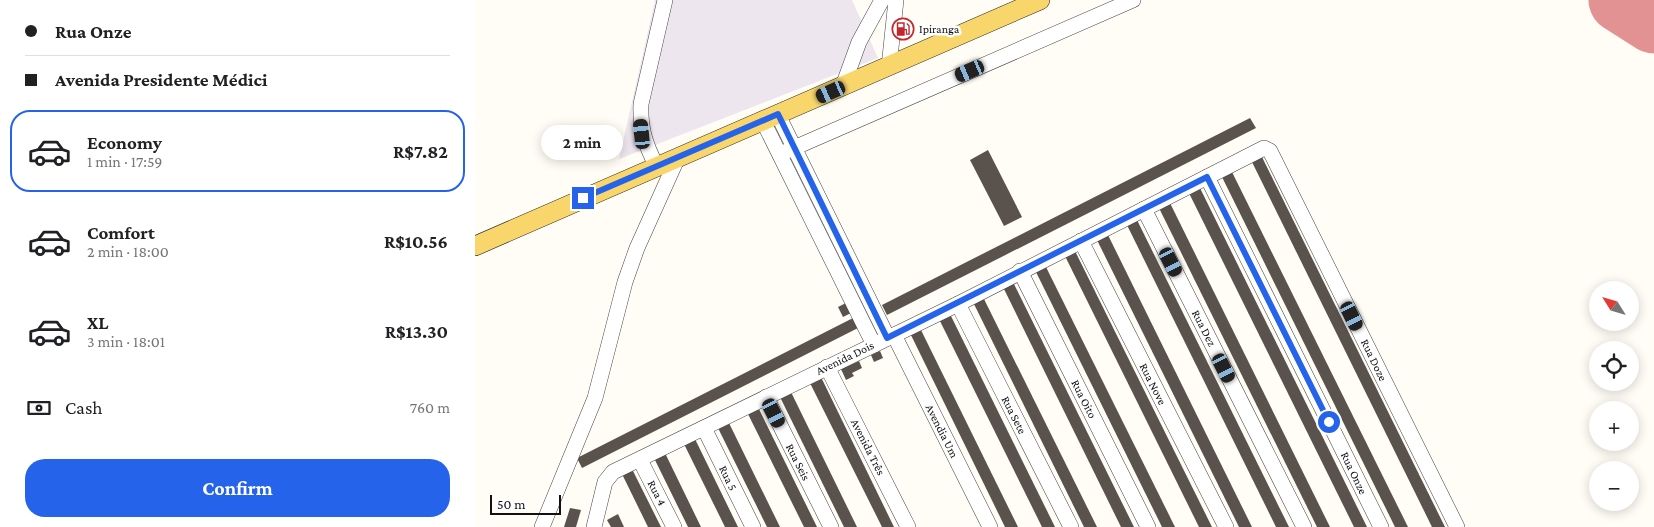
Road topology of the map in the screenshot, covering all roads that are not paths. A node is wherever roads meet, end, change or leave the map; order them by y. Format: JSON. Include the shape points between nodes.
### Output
{"nodes":[{"id":1,"x":665,"y":0,"type":"edge"},
{"id":2,"x":881,"y":0,"type":"edge"},
{"id":3,"x":896,"y":0,"type":"edge"},
{"id":4,"x":1133,"y":0,"type":"edge"},
{"id":5,"x":1032,"y":2,"type":"edge"},
{"id":6,"x":889,"y":67,"type":"junction"},
{"id":7,"x":843,"y":86,"type":"junction"},
{"id":8,"x":771,"y":118,"type":"junction"},
{"id":9,"x":795,"y":148,"type":"junction"},
{"id":10,"x":1258,"y":150,"type":"joint"},
{"id":11,"x":780,"y":154,"type":"junction"},
{"id":12,"x":678,"y":156,"type":"junction"},
{"id":13,"x":655,"y":165,"type":"junction"},
{"id":14,"x":1207,"y":177,"type":"junction"},
{"id":15,"x":1144,"y":209,"type":"junction"},
{"id":16,"x":1081,"y":240,"type":"junction"},
{"id":17,"x":475,"y":246,"type":"edge"},
{"id":18,"x":1020,"y":271,"type":"junction"},
{"id":19,"x":958,"y":304,"type":"junction"},
{"id":20,"x":885,"y":339,"type":"junction"},
{"id":21,"x":827,"y":367,"type":"junction"},
{"id":22,"x":766,"y":397,"type":"junction"},
{"id":23,"x":704,"y":428,"type":"junction"},
{"id":24,"x":640,"y":460,"type":"junction"},
{"id":25,"x":595,"y":526,"type":"edge"},
{"id":26,"x":542,"y":527,"type":"edge"},
{"id":27,"x":674,"y":527,"type":"edge"},
{"id":28,"x":753,"y":527,"type":"edge"},
{"id":29,"x":831,"y":527,"type":"edge"},
{"id":30,"x":908,"y":527,"type":"edge"},
{"id":31,"x":990,"y":527,"type":"edge"},
{"id":32,"x":1071,"y":527,"type":"edge"},
{"id":33,"x":1149,"y":527,"type":"edge"},
{"id":34,"x":1226,"y":527,"type":"edge"},
{"id":35,"x":1304,"y":527,"type":"edge"},
{"id":36,"x":1381,"y":527,"type":"edge"},
{"id":37,"x":1457,"y":527,"type":"edge"}],
"edges":[{"from":1,"to":13,"type":"street","via":[[641,104],[642,134]]},
{"from":2,"to":7,"type":"street","via":[[859,42]]},
{"from":3,"to":6,"type":"street"},
{"from":4,"to":9,"type":"street"},
{"from":5,"to":6,"type":"main road"},
{"from":6,"to":7,"type":"main road"},
{"from":7,"to":8,"type":"main road"},
{"from":8,"to":9,"type":"street"},
{"from":8,"to":11,"type":"street"},
{"from":8,"to":12,"type":"main road"},
{"from":9,"to":11,"type":"street"},
{"from":9,"to":20,"type":"street"},
{"from":10,"to":14,"type":"street","name":"Avenida Dois"},
{"from":10,"to":37,"type":"street","name":"Rua Doze","via":[[1266,148],[1273,157]]},
{"from":11,"to":20,"type":"street"},
{"from":12,"to":13,"type":"main road"},
{"from":12,"to":26,"type":"street","via":[[637,248],[595,398]]},
{"from":13,"to":17,"type":"main road"},
{"from":14,"to":15,"type":"street","name":"Avenida Dois"},
{"from":14,"to":36,"type":"street","name":"Rua Onze"},
{"from":15,"to":16,"type":"street","name":"Avenida Dois"},
{"from":15,"to":35,"type":"street","name":"Rua Dez"},
{"from":16,"to":18,"type":"street","name":"Avenida Dois"},
{"from":16,"to":34,"type":"street","name":"Rua Nove"},
{"from":18,"to":19,"type":"street","name":"Avenida Dois"},
{"from":18,"to":33,"type":"street","name":"Rua Oito"},
{"from":19,"to":20,"type":"street","name":"Avenida Dois"},
{"from":19,"to":32,"type":"street","name":"Rua Sete"},
{"from":20,"to":21,"type":"street","name":"Avenida Dois"},
{"from":20,"to":31,"type":"street","name":"Avendia Um"},
{"from":21,"to":22,"type":"street","name":"Avenida Dois"},
{"from":21,"to":30,"type":"street","name":"Avenida Três"},
{"from":22,"to":23,"type":"street","name":"Avenida Dois"},
{"from":22,"to":29,"type":"street","name":"Rua Seis"},
{"from":23,"to":24,"type":"street","name":"Avenida Dois"},
{"from":23,"to":28,"type":"street","name":"Rua 5"},
{"from":24,"to":25,"type":"street","name":"Avenida Dois","via":[[606,478]]},
{"from":24,"to":27,"type":"street","name":"Rua 4"}]}
